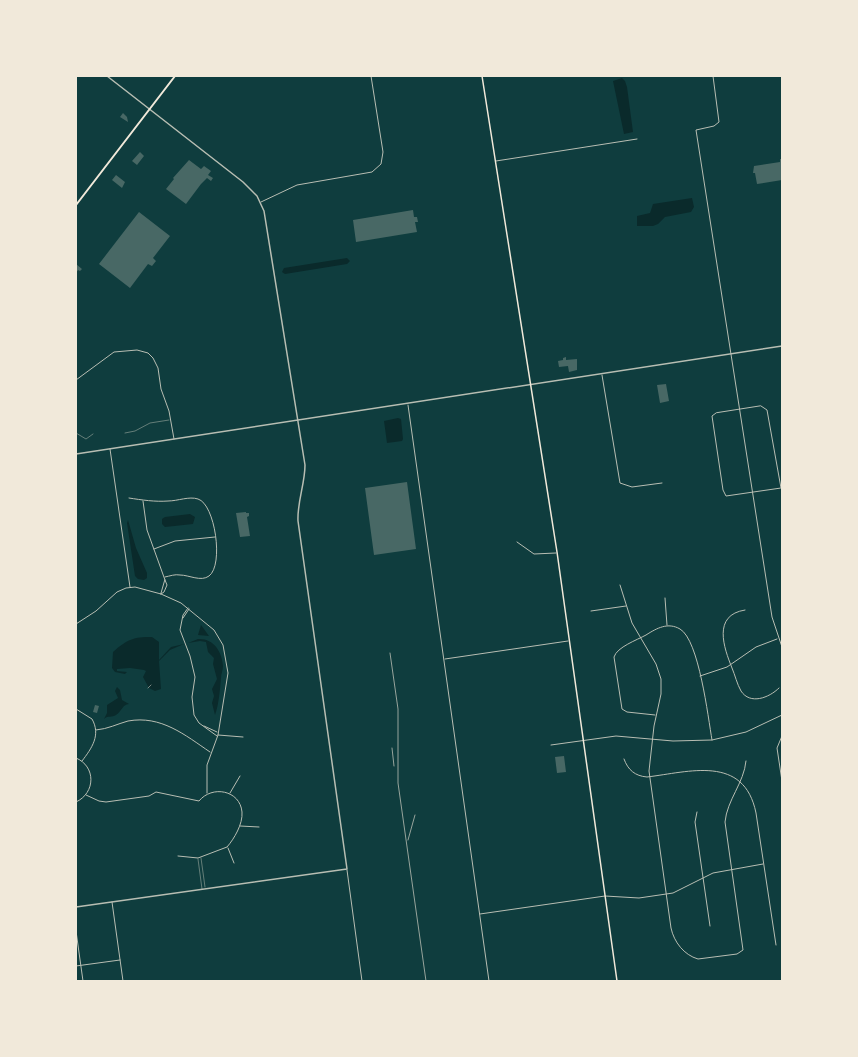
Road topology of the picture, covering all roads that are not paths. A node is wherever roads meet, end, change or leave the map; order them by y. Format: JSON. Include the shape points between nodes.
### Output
{"nodes":[{"id":1,"x":107,"y":76,"type":"edge"},
{"id":2,"x":175,"y":76,"type":"edge"},
{"id":3,"x":371,"y":76,"type":"edge"},
{"id":4,"x":482,"y":76,"type":"edge"},
{"id":5,"x":713,"y":76,"type":"edge"},
{"id":6,"x":149,"y":110,"type":"junction"},
{"id":7,"x":637,"y":138,"type":"dead end"},
{"id":8,"x":495,"y":161,"type":"junction"},
{"id":9,"x":260,"y":202,"type":"junction"},
{"id":10,"x":76,"y":205,"type":"edge"},
{"id":11,"x":782,"y":346,"type":"edge"},
{"id":12,"x":732,"y":354,"type":"junction"},
{"id":13,"x":602,"y":375,"type":"junction"},
{"id":14,"x":76,"y":380,"type":"edge"},
{"id":15,"x":530,"y":386,"type":"junction"},
{"id":16,"x":408,"y":404,"type":"junction"},
{"id":17,"x":740,"y":409,"type":"junction"},
{"id":18,"x":171,"y":420,"type":"junction"},
{"id":19,"x":298,"y":421,"type":"junction"},
{"id":20,"x":76,"y":433,"type":"edge"},
{"id":21,"x":125,"y":433,"type":"dead end"},
{"id":22,"x":93,"y":434,"type":"dead end"},
{"id":23,"x":174,"y":439,"type":"junction"},
{"id":24,"x":110,"y":449,"type":"junction"},
{"id":25,"x":76,"y":454,"type":"edge"},
{"id":26,"x":662,"y":483,"type":"dead end"},
{"id":27,"x":753,"y":493,"type":"junction"},
{"id":28,"x":129,"y":498,"type":"dead end"},
{"id":29,"x":144,"y":500,"type":"junction"},
{"id":30,"x":216,"y":537,"type":"junction"},
{"id":31,"x":518,"y":542,"type":"dead end"},
{"id":32,"x":154,"y":549,"type":"junction"},
{"id":33,"x":557,"y":552,"type":"junction"},
{"id":34,"x":165,"y":577,"type":"junction"},
{"id":35,"x":165,"y":580,"type":"junction"},
{"id":36,"x":620,"y":585,"type":"dead end"},
{"id":37,"x":130,"y":587,"type":"junction"},
{"id":38,"x":161,"y":594,"type":"junction"},
{"id":39,"x":665,"y":598,"type":"dead end"},
{"id":40,"x":626,"y":606,"type":"junction"},
{"id":41,"x":189,"y":608,"type":"junction"},
{"id":42,"x":744,"y":610,"type":"dead end"},
{"id":43,"x":591,"y":611,"type":"dead end"},
{"id":44,"x":76,"y":624,"type":"edge"},
{"id":45,"x":667,"y":625,"type":"junction"},
{"id":46,"x":640,"y":638,"type":"junction"},
{"id":47,"x":778,"y":638,"type":"junction"},
{"id":48,"x":570,"y":641,"type":"junction"},
{"id":49,"x":782,"y":647,"type":"edge"},
{"id":50,"x":444,"y":659,"type":"junction"},
{"id":51,"x":731,"y":665,"type":"junction"},
{"id":52,"x":700,"y":676,"type":"junction"},
{"id":53,"x":779,"y":688,"type":"dead end"},
{"id":54,"x":76,"y":709,"type":"edge"},
{"id":55,"x":656,"y":715,"type":"junction"},
{"id":56,"x":782,"y":715,"type":"edge"},
{"id":57,"x":201,"y":725,"type":"junction"},
{"id":58,"x":96,"y":730,"type":"junction"},
{"id":59,"x":218,"y":734,"type":"junction"},
{"id":60,"x":782,"y":736,"type":"edge"},
{"id":61,"x":243,"y":737,"type":"dead end"},
{"id":62,"x":652,"y":738,"type":"junction"},
{"id":63,"x":584,"y":740,"type":"junction"},
{"id":64,"x":712,"y":740,"type":"junction"},
{"id":65,"x":551,"y":745,"type":"dead end"},
{"id":66,"x":210,"y":753,"type":"junction"},
{"id":67,"x":76,"y":758,"type":"edge"},
{"id":68,"x":624,"y":759,"type":"dead end"},
{"id":69,"x":82,"y":761,"type":"junction"},
{"id":70,"x":746,"y":761,"type":"dead end"},
{"id":71,"x":781,"y":768,"type":"edge"},
{"id":72,"x":240,"y":776,"type":"dead end"},
{"id":73,"x":650,"y":776,"type":"junction"},
{"id":74,"x":782,"y":781,"type":"edge"},
{"id":75,"x":739,"y":782,"type":"junction"},
{"id":76,"x":207,"y":793,"type":"junction"},
{"id":77,"x":230,"y":793,"type":"junction"},
{"id":78,"x":86,"y":795,"type":"junction"},
{"id":79,"x":76,"y":802,"type":"edge"},
{"id":80,"x":697,"y":812,"type":"dead end"},
{"id":81,"x":239,"y":826,"type":"junction"},
{"id":82,"x":259,"y":826,"type":"dead end"},
{"id":83,"x":228,"y":847,"type":"junction"},
{"id":84,"x":178,"y":856,"type":"dead end"},
{"id":85,"x":198,"y":858,"type":"junction"},
{"id":86,"x":200,"y":858,"type":"junction"},
{"id":87,"x":234,"y":863,"type":"dead end"},
{"id":88,"x":764,"y":864,"type":"junction"},
{"id":89,"x":347,"y":869,"type":"junction"},
{"id":90,"x":732,"y":869,"type":"junction"},
{"id":91,"x":703,"y":878,"type":"junction"},
{"id":92,"x":203,"y":889,"type":"junction"},
{"id":93,"x":666,"y":894,"type":"junction"},
{"id":94,"x":605,"y":896,"type":"junction"},
{"id":95,"x":112,"y":902,"type":"junction"},
{"id":96,"x":76,"y":907,"type":"edge"},
{"id":97,"x":480,"y":914,"type":"junction"},
{"id":98,"x":710,"y":926,"type":"dead end"},
{"id":99,"x":76,"y":931,"type":"edge"},
{"id":100,"x":776,"y":945,"type":"dead end"},
{"id":101,"x":120,"y":960,"type":"junction"},
{"id":102,"x":76,"y":966,"type":"edge"},
{"id":103,"x":81,"y":966,"type":"junction"},
{"id":104,"x":83,"y":981,"type":"edge"},
{"id":105,"x":123,"y":981,"type":"edge"},
{"id":106,"x":362,"y":981,"type":"edge"},
{"id":107,"x":489,"y":981,"type":"edge"},
{"id":108,"x":617,"y":981,"type":"edge"}],
"edges":[{"from":1,"to":6,"type":"street"},
{"from":2,"to":6,"type":"highway"},
{"from":3,"to":9,"type":"street","via":[[382,152],[382,161],[378,168],[366,174],[297,185]]},
{"from":4,"to":8,"type":"main road"},
{"from":5,"to":12,"type":"street","via":[[719,122],[714,126],[696,130]]},
{"from":6,"to":9,"type":"street","via":[[243,182]]},
{"from":6,"to":10,"type":"highway"},
{"from":7,"to":8,"type":"street"},
{"from":8,"to":15,"type":"main road"},
{"from":9,"to":19,"type":"street","via":[[266,224]]},
{"from":11,"to":12,"type":"street"},
{"from":12,"to":13,"type":"street"},
{"from":12,"to":17,"type":"street"},
{"from":13,"to":15,"type":"street"},
{"from":13,"to":26,"type":"street","via":[[620,483],[632,487]]},
{"from":14,"to":18,"type":"street","via":[[114,352],[143,351],[157,363],[160,389]]},
{"from":15,"to":16,"type":"street"},
{"from":15,"to":33,"type":"main road"},
{"from":16,"to":19,"type":"street"},
{"from":16,"to":50,"type":"street"},
{"from":17,"to":27,"type":"street"},
{"from":17,"to":27,"type":"street","via":[[762,406],[767,409],[781,488]]},
{"from":17,"to":27,"type":"street","via":[[716,413],[712,416],[712,422],[724,495]]},
{"from":18,"to":21,"type":"lane","via":[[150,423]]},
{"from":18,"to":23,"type":"street"},
{"from":19,"to":23,"type":"street"},
{"from":19,"to":89,"type":"street","via":[[305,470],[298,506],[298,521]]},
{"from":20,"to":22,"type":"lane","via":[[86,439]]},
{"from":23,"to":24,"type":"street"},
{"from":24,"to":25,"type":"street"},
{"from":24,"to":37,"type":"street"},
{"from":27,"to":47,"type":"street","via":[[772,617]]},
{"from":28,"to":29,"type":"street"},
{"from":29,"to":30,"type":"street","via":[[201,500],[207,506]]},
{"from":29,"to":32,"type":"street","via":[[145,522]]},
{"from":30,"to":32,"type":"street","via":[[175,541]]},
{"from":30,"to":34,"type":"street","via":[[216,564],[211,574],[201,578],[181,575]]},
{"from":31,"to":33,"type":"street","via":[[534,554]]},
{"from":32,"to":34,"type":"street"},
{"from":33,"to":48,"type":"main road"},
{"from":34,"to":35,"type":"street"},
{"from":35,"to":38,"type":"street"},
{"from":35,"to":38,"type":"street","via":[[167,585]]},
{"from":36,"to":40,"type":"street"},
{"from":37,"to":38,"type":"street"},
{"from":37,"to":44,"type":"street","via":[[117,592],[96,611]]},
{"from":38,"to":41,"type":"street"},
{"from":39,"to":45,"type":"street"},
{"from":40,"to":43,"type":"street"},
{"from":40,"to":46,"type":"street"},
{"from":41,"to":57,"type":"street","via":[[182,618],[180,630],[195,677],[192,697],[196,720]]},
{"from":41,"to":59,"type":"street","via":[[215,632],[223,645],[226,657],[228,679]]},
{"from":42,"to":51,"type":"street","via":[[737,611],[730,617],[723,630],[723,642]]},
{"from":45,"to":46,"type":"street"},
{"from":45,"to":52,"type":"street","via":[[679,629],[687,636]]},
{"from":46,"to":55,"type":"street","via":[[660,674],[661,689]]},
{"from":46,"to":55,"type":"street","via":[[614,656],[620,704],[627,712]]},
{"from":47,"to":49,"type":"street"},
{"from":47,"to":51,"type":"street","via":[[756,647]]},
{"from":48,"to":50,"type":"street"},
{"from":48,"to":63,"type":"main road"},
{"from":50,"to":97,"type":"street"},
{"from":51,"to":52,"type":"street"},
{"from":51,"to":53,"type":"street","via":[[741,691],[748,697],[761,698],[774,694]]},
{"from":52,"to":64,"type":"street"},
{"from":54,"to":58,"type":"street","via":[[92,719]]},
{"from":55,"to":62,"type":"street"},
{"from":56,"to":64,"type":"street","via":[[746,732]]},
{"from":57,"to":59,"type":"street"},
{"from":57,"to":59,"type":"street"},
{"from":58,"to":66,"type":"street","via":[[112,728],[127,722],[156,722],[176,729]]},
{"from":58,"to":69,"type":"street","via":[[94,745]]},
{"from":59,"to":61,"type":"street"},
{"from":59,"to":66,"type":"street"},
{"from":60,"to":71,"type":"street","via":[[777,748]]},
{"from":62,"to":63,"type":"street","via":[[621,736]]},
{"from":62,"to":64,"type":"street"},
{"from":62,"to":73,"type":"street"},
{"from":63,"to":65,"type":"street"},
{"from":63,"to":94,"type":"main road"},
{"from":66,"to":76,"type":"street","via":[[206,770]]},
{"from":67,"to":69,"type":"street"},
{"from":68,"to":73,"type":"street","via":[[634,773]]},
{"from":69,"to":78,"type":"street","via":[[89,768],[92,778],[90,790]]},
{"from":70,"to":75,"type":"street"},
{"from":71,"to":74,"type":"street"},
{"from":72,"to":77,"type":"street"},
{"from":73,"to":75,"type":"street","via":[[710,769],[728,774]]},
{"from":73,"to":93,"type":"street"},
{"from":75,"to":88,"type":"street","via":[[750,795],[755,808]]},
{"from":75,"to":90,"type":"street","via":[[726,816]]},
{"from":76,"to":77,"type":"street"},
{"from":76,"to":78,"type":"street","via":[[200,801],[156,792],[149,796],[106,802]]},
{"from":77,"to":81,"type":"street","via":[[241,807],[242,817]]},
{"from":78,"to":79,"type":"street"},
{"from":80,"to":91,"type":"street","via":[[695,822]]},
{"from":81,"to":82,"type":"street"},
{"from":81,"to":83,"type":"street"},
{"from":83,"to":86,"type":"street"},
{"from":83,"to":87,"type":"street"},
{"from":84,"to":85,"type":"street"},
{"from":85,"to":86,"type":"street"},
{"from":85,"to":92,"type":"lane"},
{"from":86,"to":92,"type":"lane"},
{"from":88,"to":90,"type":"street"},
{"from":88,"to":100,"type":"street"},
{"from":89,"to":92,"type":"street"},
{"from":89,"to":106,"type":"street"},
{"from":90,"to":91,"type":"street"},
{"from":90,"to":93,"type":"street","via":[[743,950],[739,953],[704,959],[692,957],[679,946],[672,934]]},
{"from":91,"to":93,"type":"street","via":[[684,890]]},
{"from":91,"to":98,"type":"street"},
{"from":92,"to":95,"type":"street"},
{"from":93,"to":94,"type":"street","via":[[639,898]]},
{"from":94,"to":97,"type":"street"},
{"from":94,"to":108,"type":"main road"},
{"from":95,"to":96,"type":"street"},
{"from":95,"to":101,"type":"street"},
{"from":97,"to":107,"type":"street"},
{"from":99,"to":103,"type":"street"},
{"from":101,"to":103,"type":"street"},
{"from":101,"to":105,"type":"street"},
{"from":102,"to":103,"type":"street"},
{"from":103,"to":104,"type":"street"}]}
